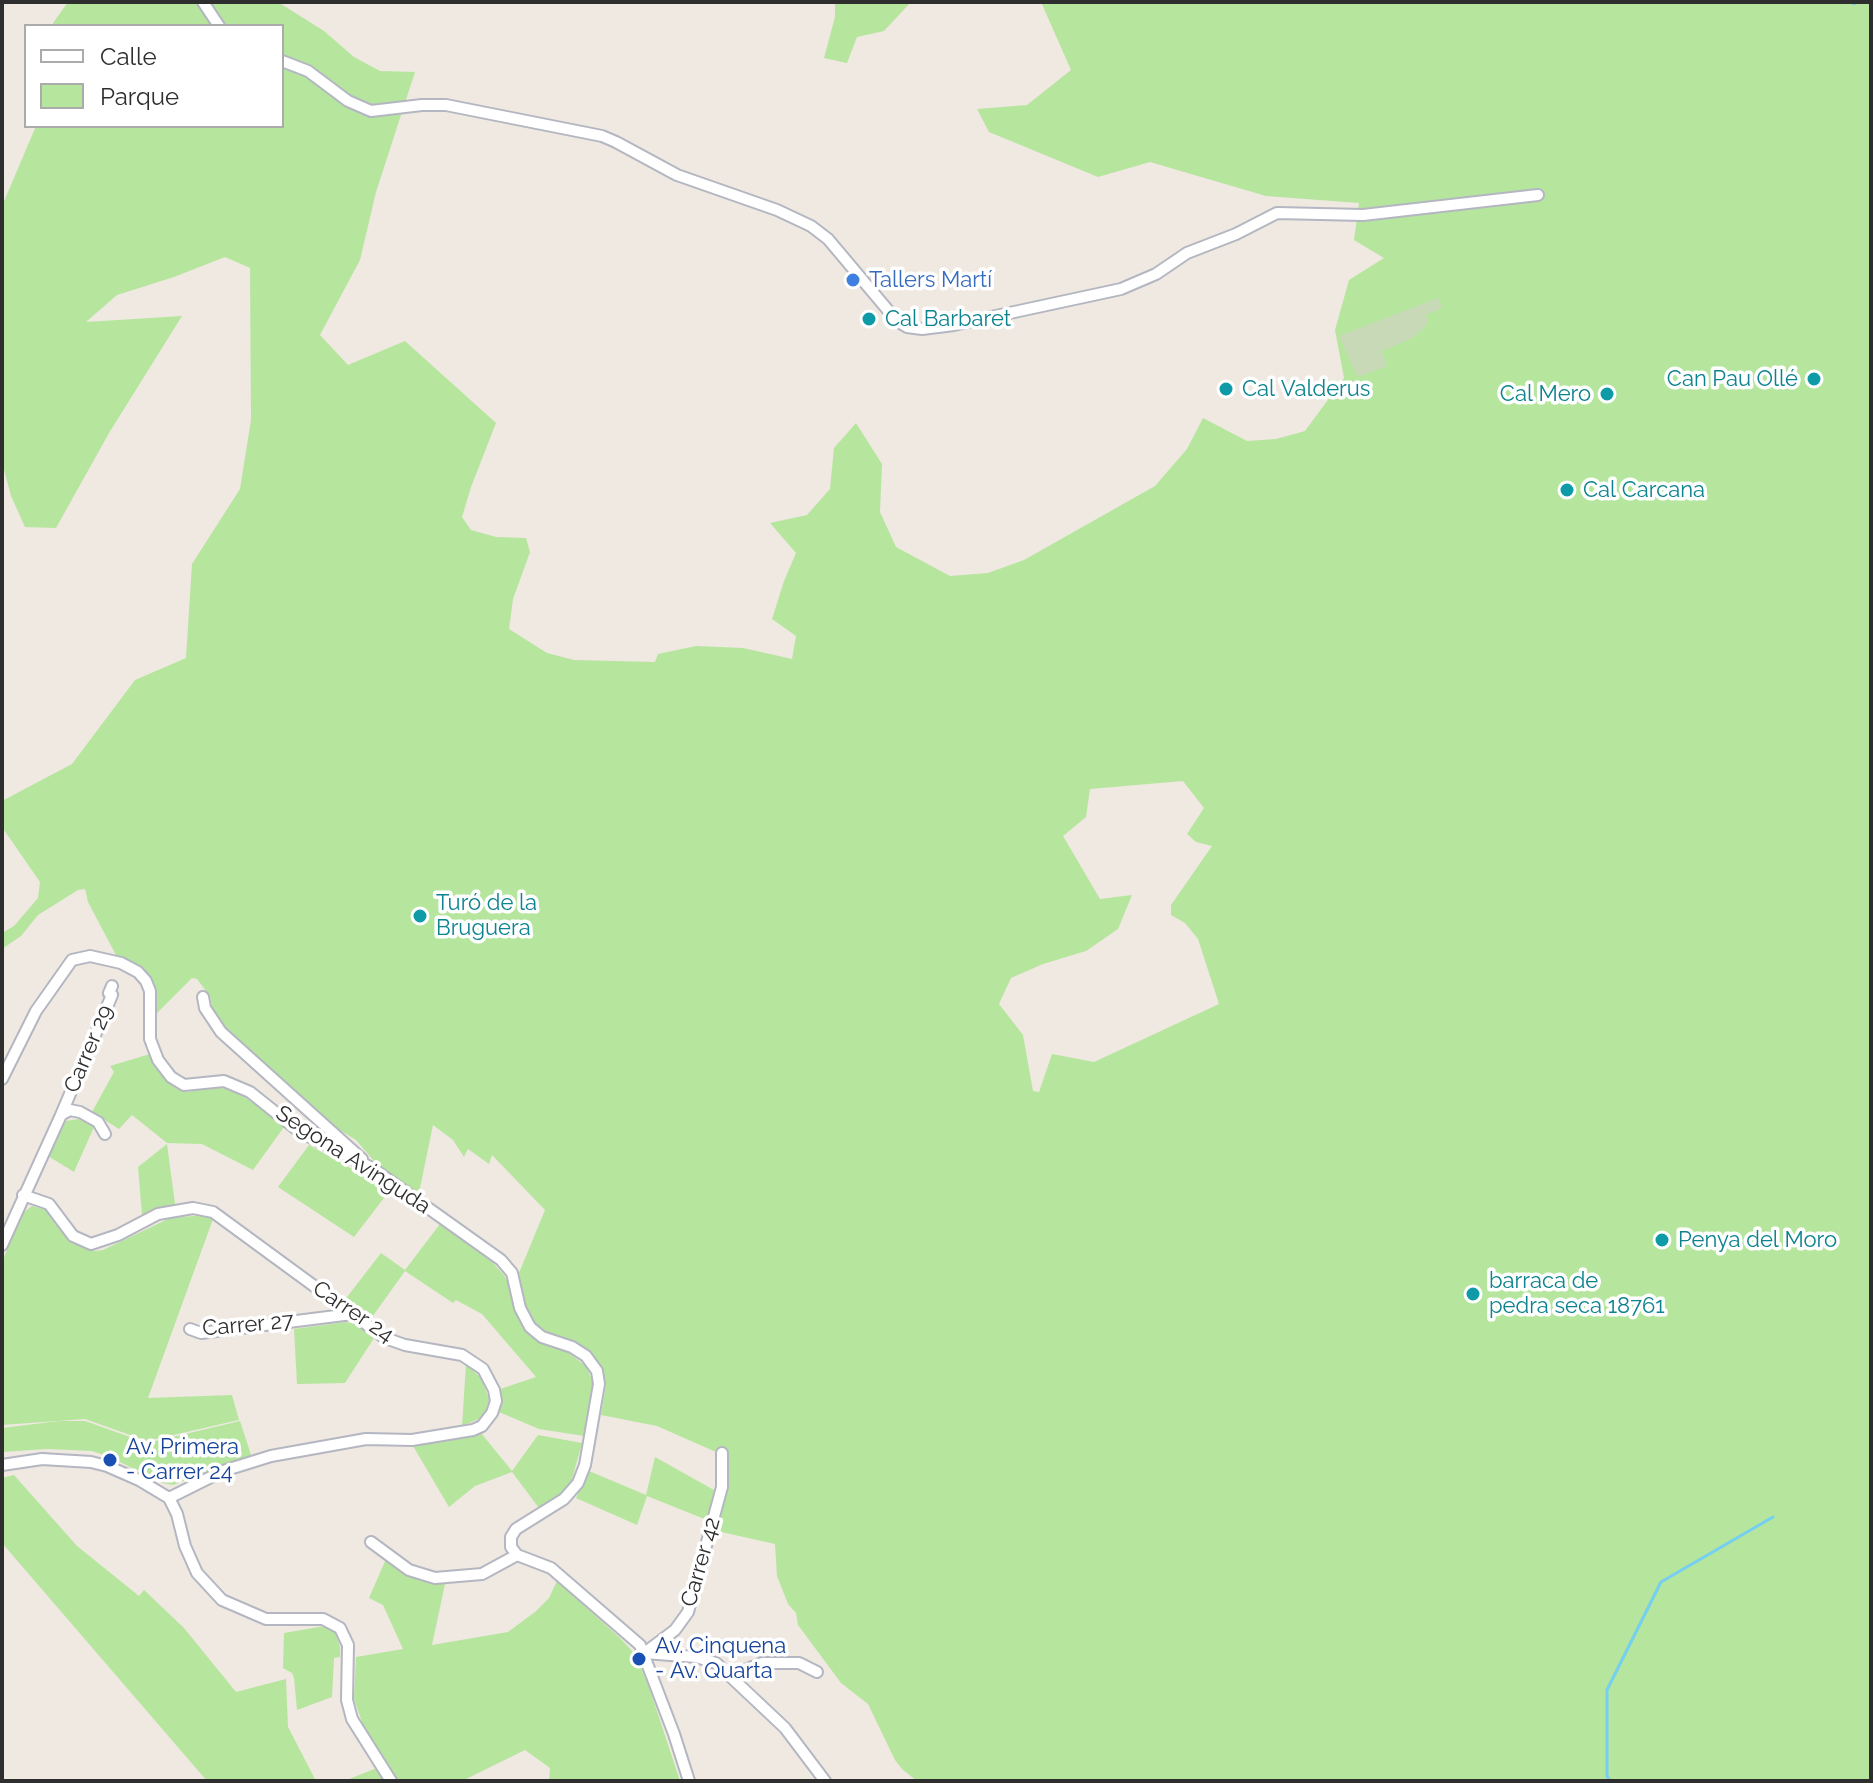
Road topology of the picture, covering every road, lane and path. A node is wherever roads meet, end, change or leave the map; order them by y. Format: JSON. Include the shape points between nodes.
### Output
{"nodes":[{"id":1,"x":203,"y":2,"type":"edge"},
{"id":2,"x":218,"y":24,"type":"edge"},
{"id":3,"x":284,"y":62,"type":"edge"},
{"id":4,"x":1538,"y":195,"type":"dead end"},
{"id":5,"x":112,"y":986,"type":"dead end"},
{"id":6,"x":203,"y":997,"type":"dead end"},
{"id":7,"x":2,"y":1079,"type":"edge"},
{"id":8,"x":61,"y":1115,"type":"junction"},
{"id":9,"x":105,"y":1134,"type":"dead end"},
{"id":10,"x":372,"y":1168,"type":"junction"},
{"id":11,"x":23,"y":1195,"type":"junction"},
{"id":12,"x":2,"y":1245,"type":"edge"},
{"id":13,"x":352,"y":1314,"type":"junction"},
{"id":14,"x":190,"y":1329,"type":"dead end"},
{"id":15,"x":722,"y":1453,"type":"dead end"},
{"id":16,"x":2,"y":1465,"type":"edge"},
{"id":17,"x":169,"y":1498,"type":"junction"},
{"id":18,"x":371,"y":1542,"type":"dead end"},
{"id":19,"x":517,"y":1555,"type":"junction"},
{"id":20,"x":645,"y":1653,"type":"junction"},
{"id":21,"x":817,"y":1672,"type":"dead end"},
{"id":22,"x":733,"y":1678,"type":"junction"},
{"id":23,"x":391,"y":1781,"type":"edge"},
{"id":24,"x":689,"y":1781,"type":"edge"},
{"id":25,"x":825,"y":1781,"type":"edge"}],
"edges":[{"from":1,"to":2,"type":"street"},
{"from":3,"to":4,"type":"street","via":[[308,71],[363,109],[446,105],[602,136],[677,175],[777,210],[819,231],[907,327],[939,328],[1121,289],[1277,213],[1363,215]]},
{"from":5,"to":8,"type":"street","name":"Carrer 29"},
{"from":6,"to":10,"type":"street","via":[[227,1038]]},
{"from":7,"to":10,"type":"street","name":"Segona Avinguda","via":[[31,1018],[72,960],[113,960],[146,981],[150,1039],[171,1077],[184,1085],[218,1080],[233,1084],[300,1132]]},
{"from":8,"to":9,"type":"street","via":[[80,1112],[98,1122]]},
{"from":8,"to":11,"type":"street","name":"Carrer 29"},
{"from":10,"to":19,"type":"street","name":"Segona Avinguda","via":[[501,1260],[512,1273],[530,1327],[579,1350],[597,1371],[597,1408],[580,1478],[564,1499],[516,1529],[510,1542]]},
{"from":11,"to":12,"type":"street","name":"Carrer 29"},
{"from":11,"to":13,"type":"street","name":"Carrer 24","via":[[49,1204],[73,1236],[91,1244],[158,1214],[193,1208],[213,1212]]},
{"from":13,"to":14,"type":"street","name":"Carrer 27","via":[[201,1333]]},
{"from":13,"to":17,"type":"street","name":"Carrer 24","via":[[395,1342],[457,1353],[474,1362],[496,1395],[486,1422],[473,1430],[412,1440],[366,1439],[271,1456],[223,1471]]},
{"from":15,"to":20,"type":"street","name":"Carrer 42","via":[[722,1487],[688,1612],[675,1630]]},
{"from":16,"to":17,"type":"street","via":[[42,1459],[91,1462],[122,1471]]},
{"from":17,"to":23,"type":"street","via":[[197,1573],[222,1600],[266,1619],[323,1619],[340,1628],[348,1645],[350,1714]]},
{"from":18,"to":19,"type":"street","via":[[409,1570],[435,1578],[482,1574]]},
{"from":19,"to":20,"type":"street","via":[[551,1568]]},
{"from":20,"to":22,"type":"street","via":[[707,1659]]},
{"from":20,"to":24,"type":"street"},
{"from":21,"to":22,"type":"street","via":[[799,1663],[762,1663]]},
{"from":22,"to":25,"type":"street","via":[[785,1728]]}]}
